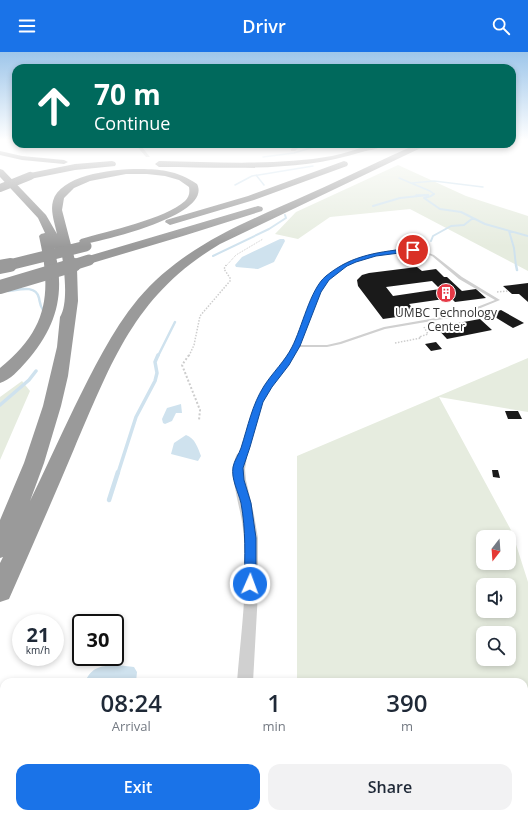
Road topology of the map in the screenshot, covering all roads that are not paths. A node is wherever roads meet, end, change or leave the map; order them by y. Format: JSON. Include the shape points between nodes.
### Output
{"nodes":[{"id":1,"x":31,"y":176,"type":"edge"},
{"id":2,"x":101,"y":176,"type":"edge"},
{"id":3,"x":176,"y":176,"type":"edge"},
{"id":4,"x":313,"y":176,"type":"edge"},
{"id":5,"x":344,"y":176,"type":"edge"},
{"id":6,"x":357,"y":176,"type":"edge"},
{"id":7,"x":3,"y":180,"type":"edge"},
{"id":8,"x":85,"y":244,"type":"junction"},
{"id":9,"x":89,"y":260,"type":"junction"},
{"id":10,"x":0,"y":266,"type":"edge"},
{"id":11,"x":0,"y":284,"type":"edge"},
{"id":12,"x":0,"y":287,"type":"edge"},
{"id":13,"x":67,"y":329,"type":"junction"},
{"id":14,"x":296,"y":346,"type":"junction"},
{"id":15,"x":0,"y":377,"type":"edge"},
{"id":16,"x":241,"y":458,"type":"joint"},
{"id":17,"x":0,"y":547,"type":"edge"},
{"id":18,"x":0,"y":590,"type":"edge"},
{"id":19,"x":245,"y":678,"type":"edge"}],
"edges":[{"from":1,"to":7,"type":"highway","bridge":true},
{"from":2,"to":13,"type":"highway","via":[[90,178],[64,191],[57,202],[70,268],[71,301]]},
{"from":3,"to":8,"type":"highway","via":[[194,186],[192,200],[175,212]]},
{"from":4,"to":8,"type":"highway","via":[[251,198]]},
{"from":5,"to":9,"type":"highway","via":[[266,206]]},
{"from":6,"to":18,"type":"highway","via":[[225,236],[183,263],[148,295],[124,327],[104,363]]},
{"from":7,"to":13,"type":"highway","via":[[42,217],[60,249],[68,301]]},
{"from":7,"to":15,"type":"highway","via":[[35,219],[44,235],[53,272],[51,304],[41,333],[22,358]]},
{"from":8,"to":10,"type":"highway","bridge":true},
{"from":9,"to":11,"type":"highway","bridge":true},
{"from":9,"to":12,"type":"highway","bridge":true},
{"from":13,"to":17,"type":"highway","via":[[55,394],[39,448]]},
{"from":14,"to":14,"type":"lane","via":[[326,279],[344,265],[375,254],[413,250],[432,254],[449,270],[498,300],[460,315],[384,328],[341,343],[327,346]]},
{"from":14,"to":16,"type":"lane","via":[[259,402]]},
{"from":16,"to":19,"type":"street","via":[[238,468],[239,480],[246,503],[251,570]]}]}
